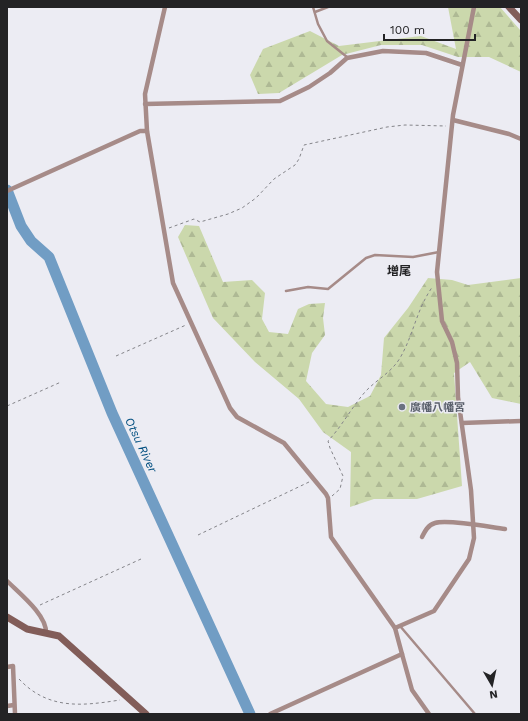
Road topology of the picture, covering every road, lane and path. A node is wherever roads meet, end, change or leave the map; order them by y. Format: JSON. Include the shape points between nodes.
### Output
{"nodes":[{"id":1,"x":164,"y":7,"type":"edge"},
{"id":2,"x":313,"y":7,"type":"edge"},
{"id":3,"x":328,"y":7,"type":"edge"},
{"id":4,"x":474,"y":7,"type":"edge"},
{"id":5,"x":509,"y":7,"type":"edge"},
{"id":6,"x":315,"y":12,"type":"junction"},
{"id":7,"x":521,"y":20,"type":"edge"},
{"id":8,"x":347,"y":58,"type":"junction"},
{"id":9,"x":462,"y":65,"type":"junction"},
{"id":10,"x":145,"y":104,"type":"junction"},
{"id":11,"x":453,"y":120,"type":"junction"},
{"id":12,"x":452,"y":126,"type":"junction"},
{"id":13,"x":147,"y":131,"type":"junction"},
{"id":14,"x":521,"y":139,"type":"edge"},
{"id":15,"x":7,"y":191,"type":"edge"},
{"id":16,"x":164,"y":230,"type":"junction"},
{"id":17,"x":440,"y":252,"type":"junction"},
{"id":18,"x":437,"y":281,"type":"junction"},
{"id":19,"x":286,"y":291,"type":"dead end"},
{"id":20,"x":190,"y":322,"type":"junction"},
{"id":21,"x":116,"y":356,"type":"dead end"},
{"id":22,"x":61,"y":382,"type":"dead end"},
{"id":23,"x":7,"y":406,"type":"edge"},
{"id":24,"x":521,"y":421,"type":"edge"},
{"id":25,"x":462,"y":423,"type":"junction"},
{"id":26,"x":315,"y":479,"type":"junction"},
{"id":27,"x":328,"y":498,"type":"junction"},
{"id":28,"x":473,"y":524,"type":"junction"},
{"id":29,"x":505,"y":529,"type":"dead end"},
{"id":30,"x":198,"y":535,"type":"dead end"},
{"id":31,"x":422,"y":537,"type":"dead end"},
{"id":32,"x":141,"y":559,"type":"dead end"},
{"id":33,"x":7,"y":581,"type":"edge"},
{"id":34,"x":34,"y":607,"type":"junction"},
{"id":35,"x":7,"y":617,"type":"edge"},
{"id":36,"x":400,"y":626,"type":"junction"},
{"id":37,"x":395,"y":628,"type":"junction"},
{"id":38,"x":46,"y":633,"type":"junction"},
{"id":39,"x":402,"y":654,"type":"junction"},
{"id":40,"x":7,"y":667,"type":"edge"},
{"id":41,"x":14,"y":674,"type":"junction"},
{"id":42,"x":127,"y":696,"type":"junction"},
{"id":43,"x":14,"y":705,"type":"junction"},
{"id":44,"x":7,"y":706,"type":"edge"},
{"id":45,"x":15,"y":714,"type":"edge"},
{"id":46,"x":146,"y":714,"type":"edge"},
{"id":47,"x":270,"y":714,"type":"edge"},
{"id":48,"x":429,"y":714,"type":"edge"},
{"id":49,"x":475,"y":714,"type":"edge"}],
"edges":[{"from":1,"to":10,"type":"street"},
{"from":2,"to":6,"type":"lane"},
{"from":3,"to":6,"type":"lane"},
{"from":4,"to":9,"type":"street"},
{"from":5,"to":7,"type":"street"},
{"from":6,"to":8,"type":"lane","via":[[327,41]]},
{"from":8,"to":9,"type":"street","via":[[383,51],[420,52]]},
{"from":8,"to":10,"type":"street","via":[[330,74],[280,101]]},
{"from":9,"to":11,"type":"street"},
{"from":10,"to":13,"type":"street"},
{"from":11,"to":12,"type":"street"},
{"from":11,"to":14,"type":"street"},
{"from":12,"to":16,"type":"path","via":[[387,127],[304,145],[295,165],[274,179],[242,208],[210,220],[200,222],[194,219]]},
{"from":12,"to":17,"type":"street"},
{"from":13,"to":15,"type":"street"},
{"from":13,"to":16,"type":"street"},
{"from":16,"to":20,"type":"street","via":[[174,283]]},
{"from":17,"to":18,"type":"street"},
{"from":17,"to":19,"type":"lane","via":[[413,257],[375,255],[366,258],[328,289],[308,286]]},
{"from":18,"to":25,"type":"street","via":[[442,321],[455,352]]},
{"from":18,"to":27,"type":"path","via":[[420,307],[401,357],[392,370],[366,392],[328,441],[343,476],[336,493]]},
{"from":20,"to":21,"type":"path"},
{"from":20,"to":26,"type":"street","via":[[236,417],[284,443]]},
{"from":22,"to":23,"type":"path"},
{"from":24,"to":25,"type":"street"},
{"from":25,"to":28,"type":"street"},
{"from":26,"to":27,"type":"street"},
{"from":26,"to":30,"type":"path"},
{"from":27,"to":37,"type":"street","via":[[331,538]]},
{"from":28,"to":29,"type":"street"},
{"from":28,"to":31,"type":"street","via":[[434,523],[427,528]]},
{"from":28,"to":36,"type":"street","via":[[474,538],[469,559],[438,607]]},
{"from":32,"to":34,"type":"path"},
{"from":33,"to":34,"type":"street"},
{"from":34,"to":38,"type":"street","via":[[46,627]]},
{"from":35,"to":38,"type":"street","via":[[27,629]]},
{"from":36,"to":37,"type":"street"},
{"from":36,"to":49,"type":"lane"},
{"from":37,"to":39,"type":"street"},
{"from":38,"to":42,"type":"street","via":[[59,636],[66,641]]},
{"from":39,"to":47,"type":"street"},
{"from":39,"to":48,"type":"street","via":[[412,690]]},
{"from":40,"to":41,"type":"street","via":[[13,666]]},
{"from":41,"to":42,"type":"path","via":[[33,692],[52,702],[76,705],[124,699]]},
{"from":41,"to":43,"type":"street"},
{"from":42,"to":46,"type":"street"},
{"from":43,"to":44,"type":"street"},
{"from":43,"to":45,"type":"street"}]}
